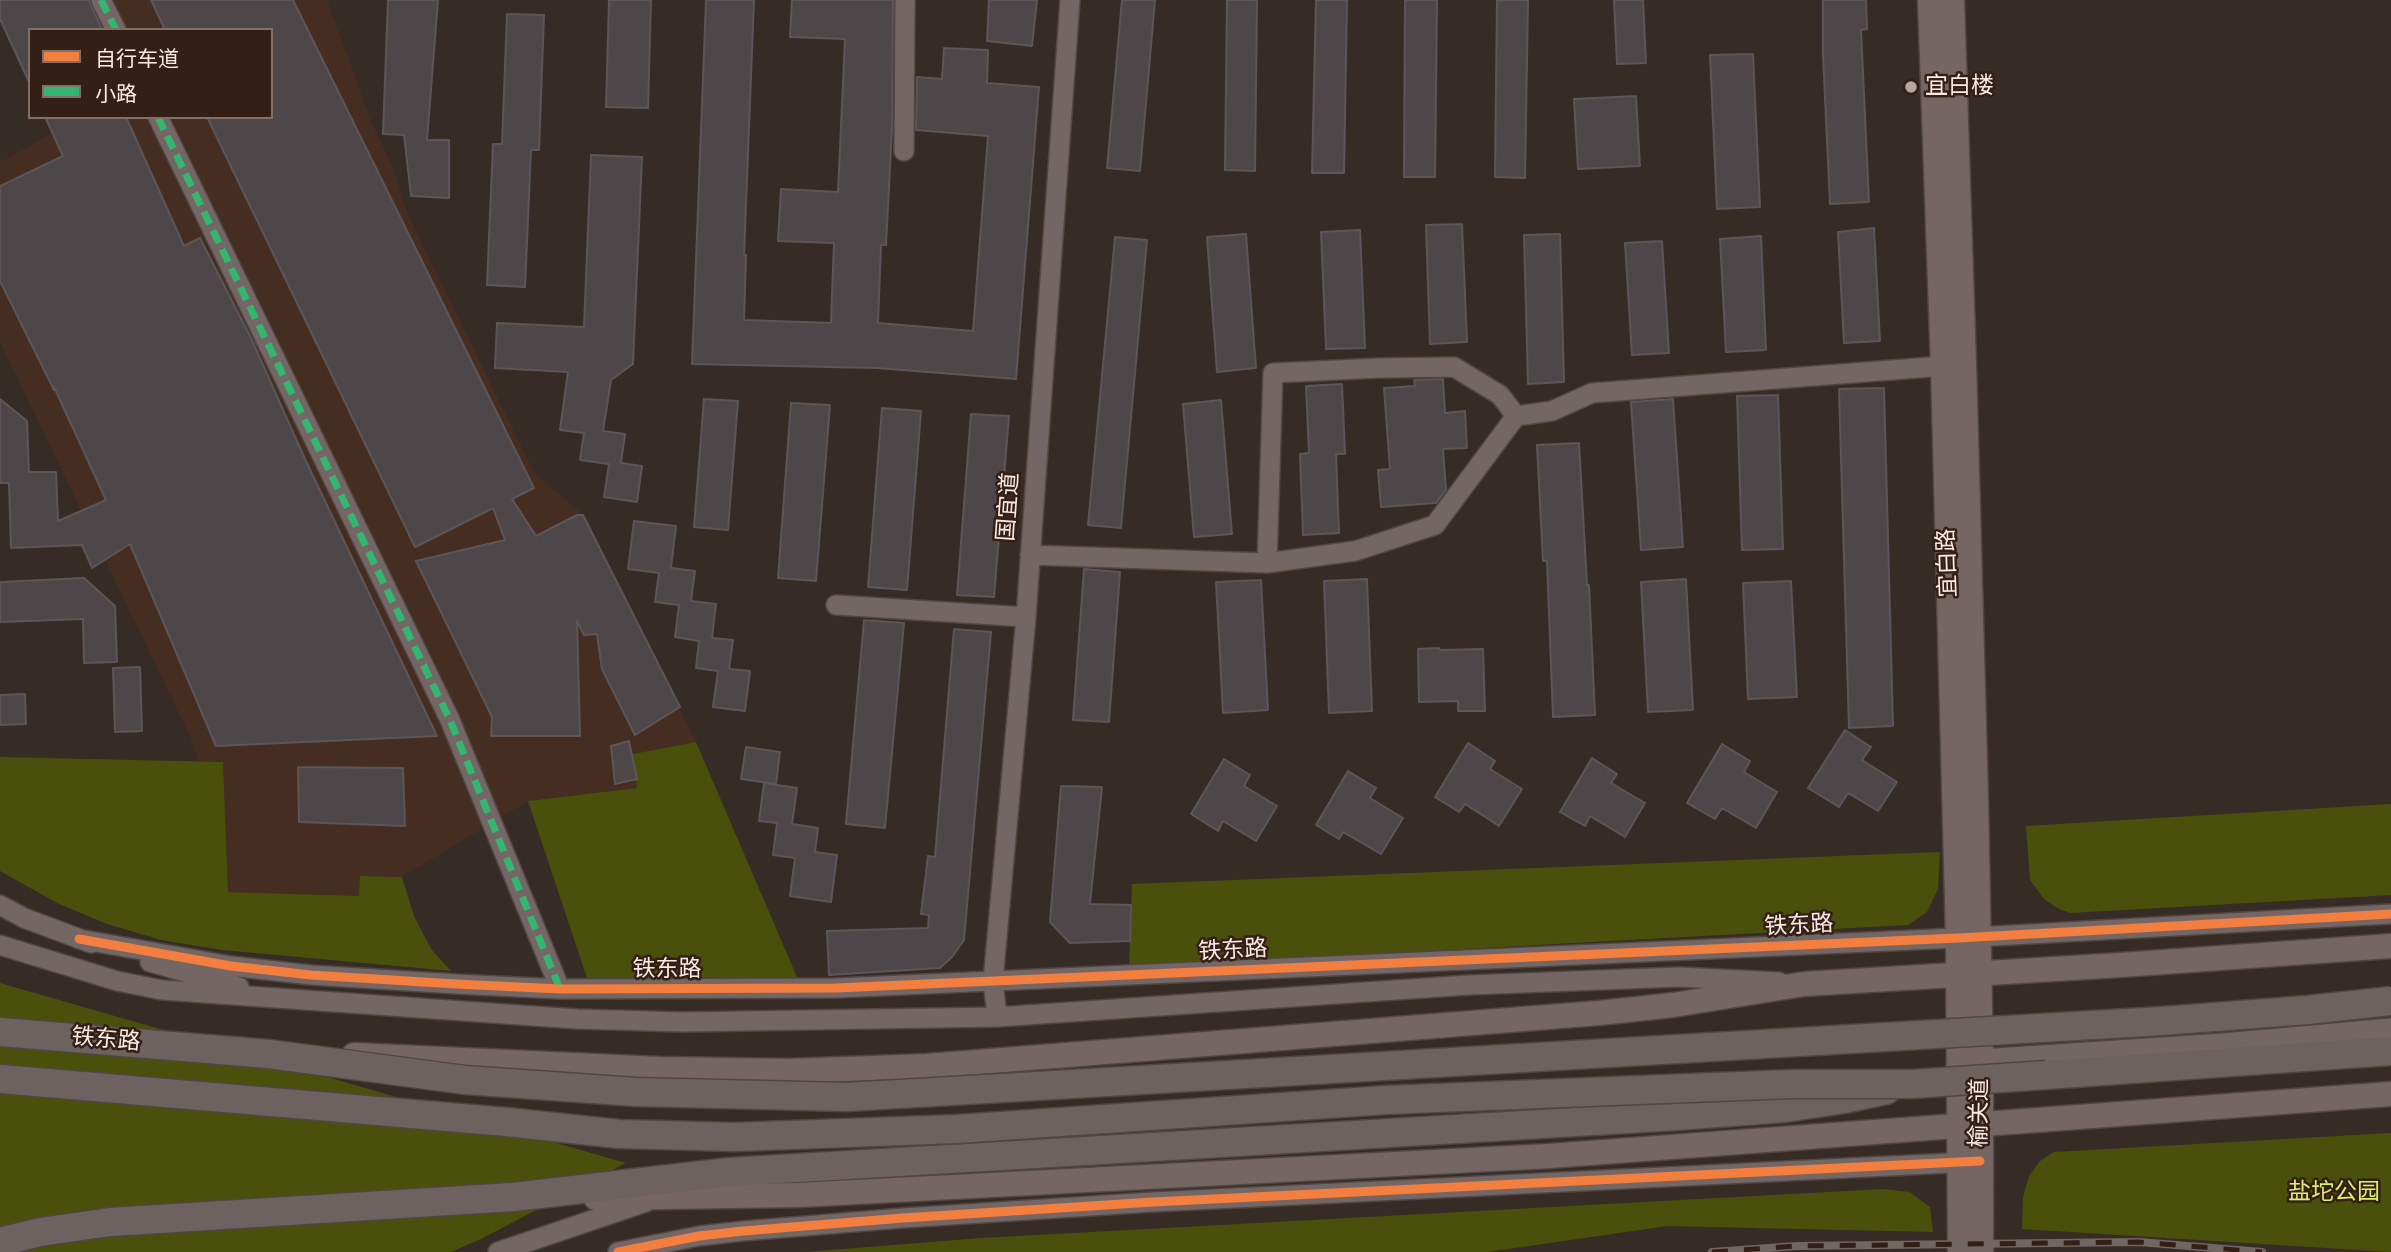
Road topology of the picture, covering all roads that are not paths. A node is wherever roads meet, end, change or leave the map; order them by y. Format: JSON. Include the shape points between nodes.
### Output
{"nodes":[{"id":1,"x":101,"y":0,"type":"edge"},
{"id":2,"x":905,"y":0,"type":"edge"},
{"id":3,"x":1070,"y":0,"type":"edge"},
{"id":4,"x":1930,"y":0,"type":"edge"},
{"id":5,"x":1952,"y":0,"type":"edge"},
{"id":6,"x":115,"y":28,"type":"edge"},
{"id":7,"x":159,"y":119,"type":"edge"},
{"id":8,"x":904,"y":151,"type":"dead end"},
{"id":9,"x":1954,"y":365,"type":"junction"},
{"id":10,"x":1516,"y":416,"type":"junction"},
{"id":11,"x":1031,"y":555,"type":"junction"},
{"id":12,"x":1268,"y":563,"type":"junction"},
{"id":13,"x":836,"y":606,"type":"dead end"},
{"id":14,"x":1026,"y":617,"type":"junction"},
{"id":15,"x":0,"y":905,"type":"edge"},
{"id":16,"x":2391,"y":914,"type":"edge"},
{"id":17,"x":1968,"y":937,"type":"junction"},
{"id":18,"x":79,"y":939,"type":"junction"},
{"id":19,"x":0,"y":945,"type":"edge"},
{"id":20,"x":2391,"y":946,"type":"edge"},
{"id":21,"x":1968,"y":974,"type":"junction"},
{"id":22,"x":993,"y":981,"type":"junction"},
{"id":23,"x":1804,"y":984,"type":"junction"},
{"id":24,"x":560,"y":989,"type":"junction"},
{"id":25,"x":281,"y":998,"type":"junction"},
{"id":26,"x":2391,"y":1001,"type":"edge"},
{"id":27,"x":997,"y":1017,"type":"junction"},
{"id":28,"x":2391,"y":1028,"type":"edge"},
{"id":29,"x":4,"y":1031,"type":"edge"},
{"id":30,"x":2391,"y":1052,"type":"edge"},
{"id":31,"x":270,"y":1054,"type":"junction"},
{"id":32,"x":1981,"y":1059,"type":"junction"},
{"id":33,"x":0,"y":1079,"type":"edge"},
{"id":34,"x":1913,"y":1084,"type":"junction"},
{"id":35,"x":2391,"y":1094,"type":"edge"},
{"id":36,"x":1970,"y":1125,"type":"junction"},
{"id":37,"x":1970,"y":1162,"type":"junction"},
{"id":38,"x":730,"y":1172,"type":"junction"},
{"id":39,"x":513,"y":1197,"type":"junction"},
{"id":40,"x":656,"y":1198,"type":"junction"},
{"id":41,"x":0,"y":1242,"type":"edge"},
{"id":42,"x":498,"y":1252,"type":"edge"},
{"id":43,"x":618,"y":1252,"type":"edge"},
{"id":44,"x":1960,"y":1252,"type":"edge"},
{"id":45,"x":1981,"y":1252,"type":"edge"}],
"edges":[{"from":1,"to":6,"type":"street"},
{"from":2,"to":8,"type":"street"},
{"from":3,"to":11,"type":"street","name":"国宜道"},
{"from":4,"to":9,"type":"main road","name":"宜白路"},
{"from":5,"to":9,"type":"main road","name":"宜白路"},
{"from":7,"to":24,"type":"street","via":[[450,719]]},
{"from":9,"to":10,"type":"street","via":[[1592,393],[1552,411]]},
{"from":9,"to":17,"type":"main road","name":"宜白路"},
{"from":10,"to":12,"type":"street","via":[[1435,525],[1355,551]]},
{"from":10,"to":12,"type":"street","via":[[1500,395],[1454,367],[1273,373]]},
{"from":11,"to":12,"type":"street"},
{"from":11,"to":14,"type":"street","name":"国宜道"},
{"from":13,"to":14,"type":"street"},
{"from":14,"to":22,"type":"street","name":"国宜道"},
{"from":15,"to":18,"type":"street","name":"铁东路"},
{"from":16,"to":17,"type":"street","name":"铁东路"},
{"from":17,"to":21,"type":"main road","name":"宜白路"},
{"from":17,"to":22,"type":"street","name":"铁东路"},
{"from":18,"to":24,"type":"street","name":"铁东路","via":[[311,975]]},
{"from":18,"to":25,"type":"street","name":"铁东路"},
{"from":19,"to":25,"type":"street","name":"铁东路","via":[[117,981],[163,990]]},
{"from":20,"to":21,"type":"main road","name":"铁东路"},
{"from":21,"to":23,"type":"main road","name":"铁东路"},
{"from":21,"to":32,"type":"main road","name":"榆关道"},
{"from":21,"to":36,"type":"main road","name":"宜白路"},
{"from":22,"to":24,"type":"street","name":"铁东路","via":[[836,988]]},
{"from":22,"to":27,"type":"street","name":"国宜道"},
{"from":23,"to":27,"type":"street","name":"铁东路","via":[[1679,977],[1469,985]]},
{"from":23,"to":31,"type":"main road","bridge":true,"via":[[1599,1013],[926,1066],[789,1072]]},
{"from":25,"to":27,"type":"street","name":"铁东路","via":[[683,1022]]},
{"from":26,"to":31,"type":"highway","name":"铁东路","bridge":true,"via":[[2148,1022],[847,1097],[636,1092],[465,1080]]},
{"from":28,"to":32,"type":"street"},
{"from":29,"to":31,"type":"highway","name":"铁东路"},
{"from":30,"to":34,"type":"highway","name":"铁东路","bridge":true},
{"from":32,"to":36,"type":"main road","name":"榆关道"},
{"from":33,"to":34,"type":"highway","name":"铁东路","bridge":true,"via":[[619,1134],[736,1137],[957,1129],[1516,1094]]},
{"from":34,"to":38,"type":"highway","bridge":true,"via":[[1785,1108]]},
{"from":35,"to":36,"type":"main road"},
{"from":36,"to":37,"type":"main road","name":"榆关道"},
{"from":36,"to":40,"type":"main road","via":[[1549,1156],[799,1195]]},
{"from":37,"to":43,"type":"street","via":[[903,1218],[699,1236]]},
{"from":37,"to":44,"type":"main road","name":"榆关道"},
{"from":37,"to":45,"type":"main road","name":"榆关道"},
{"from":38,"to":39,"type":"highway"},
{"from":38,"to":40,"type":"street"},
{"from":39,"to":40,"type":"main road"},
{"from":39,"to":41,"type":"highway","via":[[110,1222]]},
{"from":40,"to":42,"type":"street"}]}
